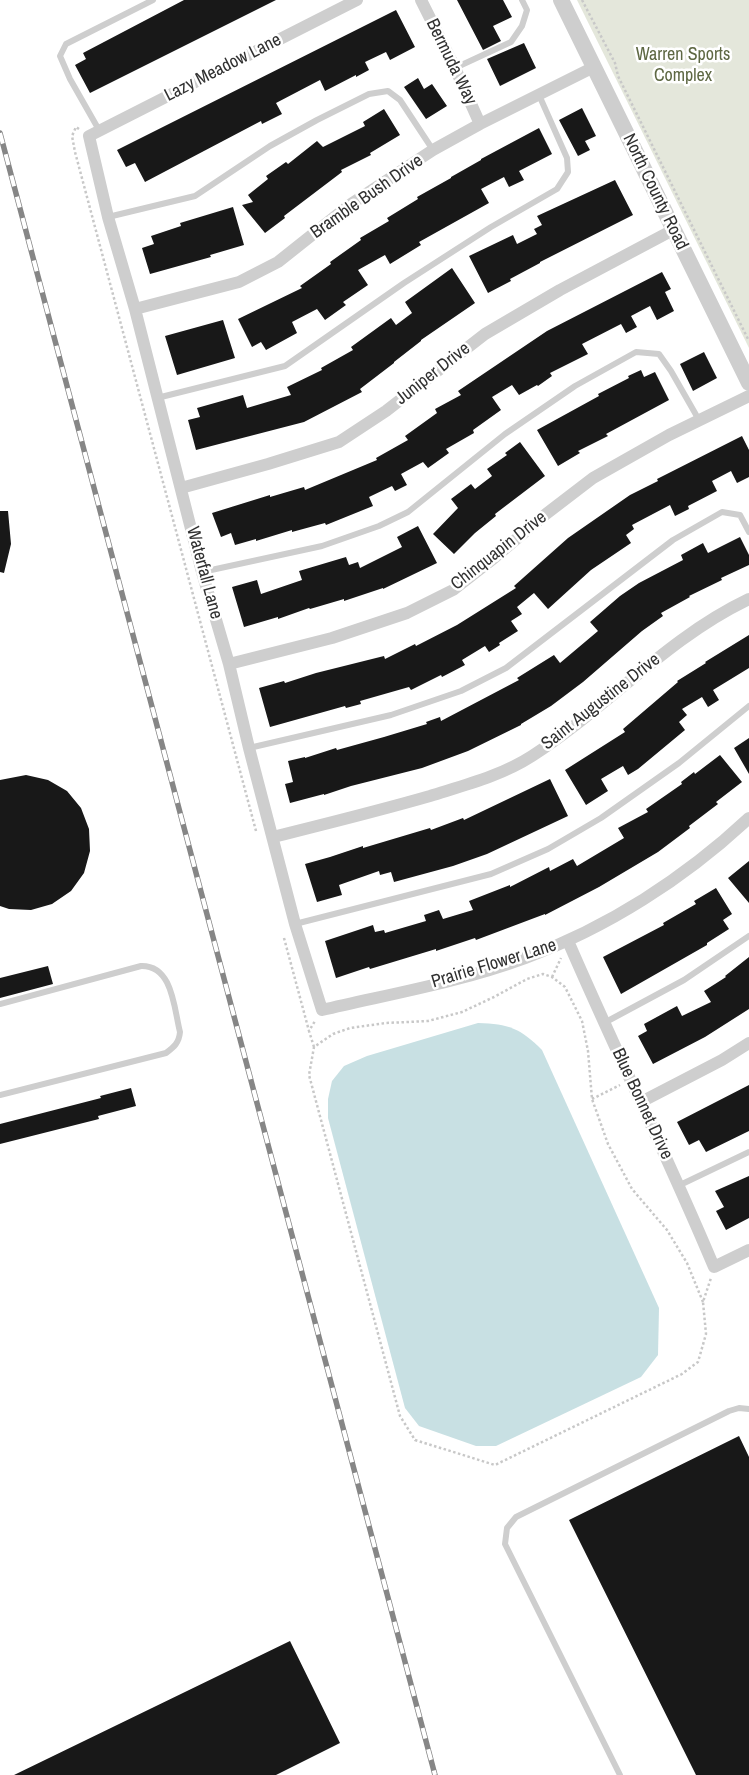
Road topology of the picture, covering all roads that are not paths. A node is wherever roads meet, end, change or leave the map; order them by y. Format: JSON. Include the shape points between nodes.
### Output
{"nodes":[{"id":1,"x":153,"y":0,"type":"edge"},
{"id":2,"x":357,"y":0,"type":"edge"},
{"id":3,"x":421,"y":0,"type":"edge"},
{"id":4,"x":522,"y":0,"type":"edge"},
{"id":5,"x":561,"y":0,"type":"edge"},
{"id":6,"x":594,"y":67,"type":"junction"},
{"id":7,"x":455,"y":68,"type":"junction"},
{"id":8,"x":539,"y":95,"type":"junction"},
{"id":9,"x":480,"y":124,"type":"junction"},
{"id":10,"x":94,"y":133,"type":"junction"},
{"id":11,"x":433,"y":150,"type":"junction"},
{"id":12,"x":108,"y":217,"type":"junction"},
{"id":13,"x":674,"y":230,"type":"junction"},
{"id":14,"x":135,"y":310,"type":"junction"},
{"id":15,"x":749,"y":384,"type":"edge"},
{"id":16,"x":749,"y":396,"type":"edge"},
{"id":17,"x":158,"y":398,"type":"junction"},
{"id":18,"x":698,"y":420,"type":"junction"},
{"id":19,"x":181,"y":488,"type":"junction"},
{"id":20,"x":749,"y":532,"type":"edge"},
{"id":21,"x":202,"y":572,"type":"junction"},
{"id":22,"x":749,"y":599,"type":"edge"},
{"id":23,"x":229,"y":664,"type":"junction"},
{"id":24,"x":749,"y":706,"type":"edge"},
{"id":25,"x":249,"y":748,"type":"junction"},
{"id":26,"x":749,"y":818,"type":"edge"},
{"id":27,"x":272,"y":837,"type":"junction"},
{"id":28,"x":295,"y":924,"type":"junction"},
{"id":29,"x":749,"y":936,"type":"edge"},
{"id":30,"x":568,"y":941,"type":"junction"},
{"id":31,"x":0,"y":1004,"type":"edge"},
{"id":32,"x":322,"y":1010,"type":"joint"},
{"id":33,"x":604,"y":1023,"type":"junction"},
{"id":34,"x":749,"y":1043,"type":"edge"},
{"id":35,"x":0,"y":1095,"type":"edge"},
{"id":36,"x":641,"y":1102,"type":"junction"},
{"id":37,"x":749,"y":1152,"type":"edge"},
{"id":38,"x":680,"y":1185,"type":"junction"},
{"id":39,"x":749,"y":1250,"type":"edge"},
{"id":40,"x":749,"y":1409,"type":"edge"},
{"id":41,"x":620,"y":1775,"type":"edge"}],
"edges":[{"from":1,"to":10,"type":"lane","via":[[66,44],[60,56]]},
{"from":2,"to":10,"type":"street","name":"Lazy Meadow Lane"},
{"from":3,"to":7,"type":"street","name":"Bermuda Way"},
{"from":4,"to":7,"type":"lane","via":[[527,10],[522,26],[511,42]]},
{"from":5,"to":6,"type":"street","name":"North County Road"},
{"from":6,"to":8,"type":"street","name":"Bramble Bush Drive"},
{"from":6,"to":13,"type":"street","name":"North County Road"},
{"from":7,"to":9,"type":"street","name":"Bermuda Way"},
{"from":8,"to":9,"type":"street","name":"Bramble Bush Drive"},
{"from":8,"to":17,"type":"lane","via":[[567,158],[568,172],[557,189],[404,283],[285,366]]},
{"from":9,"to":11,"type":"street","name":"Bramble Bush Drive"},
{"from":10,"to":12,"type":"street","name":"Waterfall Lane"},
{"from":11,"to":12,"type":"lane","via":[[400,100],[388,91],[369,94],[270,146],[195,196]]},
{"from":11,"to":14,"type":"street","name":"Bramble Bush Drive","via":[[351,204],[278,262],[239,282]]},
{"from":12,"to":14,"type":"street","name":"Waterfall Lane"},
{"from":13,"to":15,"type":"street","name":"North County Road"},
{"from":13,"to":19,"type":"street","name":"Juniper Drive","via":[[485,334],[386,411],[339,442]]},
{"from":14,"to":17,"type":"street","name":"Waterfall Lane"},
{"from":16,"to":18,"type":"street","name":"Chinquapin Drive"},
{"from":17,"to":19,"type":"street","name":"Waterfall Lane"},
{"from":18,"to":21,"type":"lane","via":[[659,354],[636,352],[574,386],[505,434],[408,512],[322,546]]},
{"from":18,"to":23,"type":"street","name":"Chinquapin Drive","via":[[592,478],[453,590],[407,613],[332,638]]},
{"from":19,"to":21,"type":"street","name":"Waterfall Lane"},
{"from":20,"to":25,"type":"lane","via":[[740,515],[722,512],[673,540],[506,668],[461,691],[391,716]]},
{"from":21,"to":23,"type":"street","name":"Waterfall Lane"},
{"from":22,"to":27,"type":"street","name":"Saint Augustine Drive","via":[[691,632],[644,667],[597,709],[531,757],[481,781]]},
{"from":23,"to":25,"type":"street","name":"Waterfall Lane"},
{"from":24,"to":28,"type":"lane","via":[[679,763],[609,813],[548,849],[491,874]]},
{"from":25,"to":27,"type":"street","name":"Waterfall Lane"},
{"from":26,"to":30,"type":"street","name":"Prairie Flower Lane","via":[[678,878]]},
{"from":27,"to":28,"type":"street","name":"Waterfall Lane"},
{"from":28,"to":32,"type":"street","name":"Waterfall Lane"},
{"from":29,"to":33,"type":"lane","via":[[684,980]]},
{"from":30,"to":32,"type":"street","name":"Prairie Flower Lane","via":[[470,976]]},
{"from":30,"to":33,"type":"street","name":"Blue Bonnet Drive"},
{"from":31,"to":35,"type":"lane","via":[[150,966],[168,982],[180,1032],[179,1040],[166,1053]]},
{"from":33,"to":36,"type":"street","name":"Blue Bonnet Drive"},
{"from":34,"to":36,"type":"street"},
{"from":36,"to":38,"type":"street","name":"Blue Bonnet Drive"},
{"from":37,"to":38,"type":"lane"},
{"from":38,"to":39,"type":"street","name":"Blue Bonnet Drive","via":[[714,1268]]},
{"from":40,"to":41,"type":"lane","via":[[729,1411],[516,1517],[507,1528],[505,1544]]}]}
